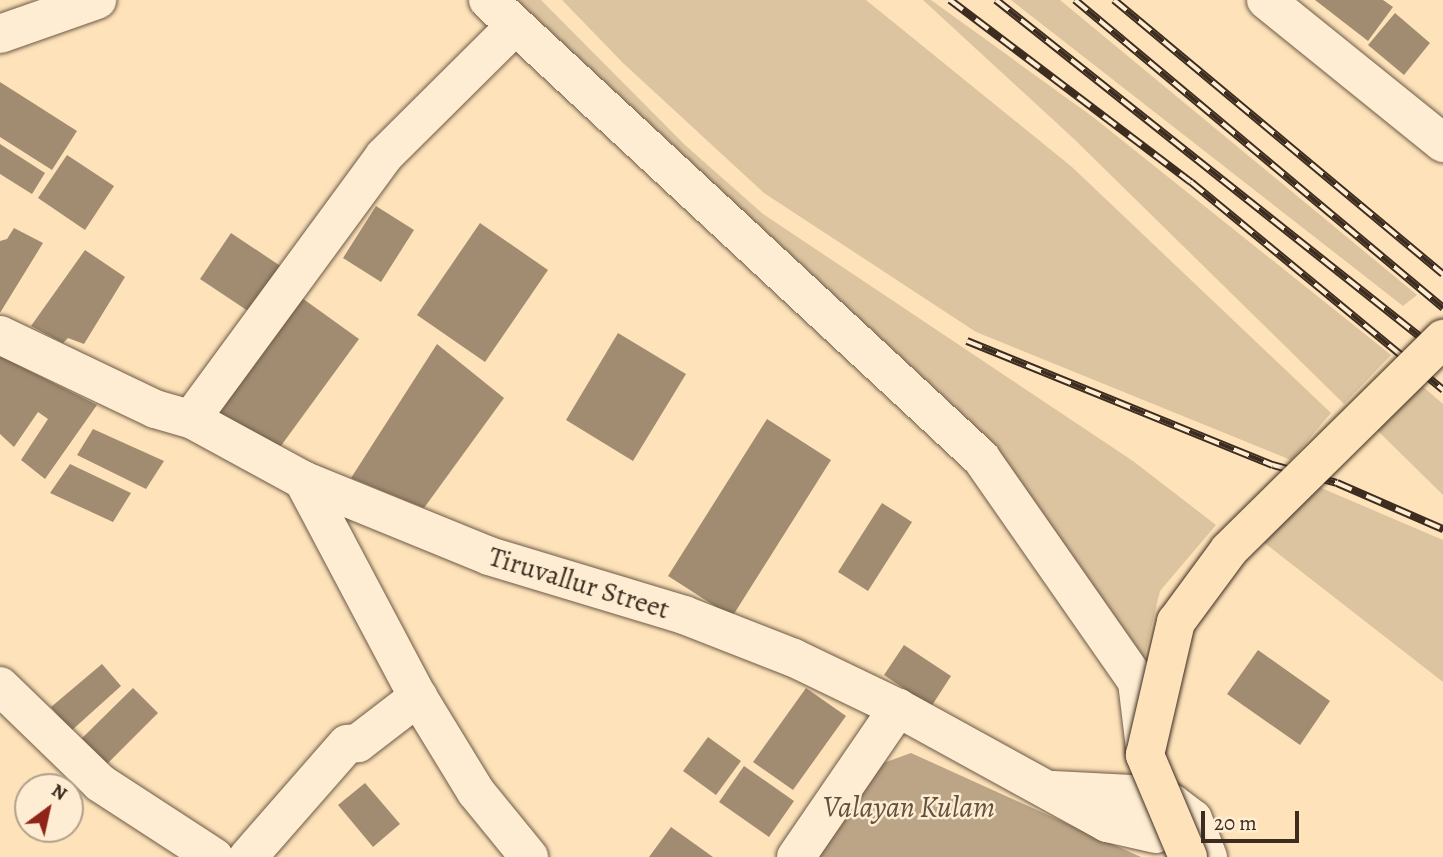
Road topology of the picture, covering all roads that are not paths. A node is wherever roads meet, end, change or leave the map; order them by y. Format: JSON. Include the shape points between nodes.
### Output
{"nodes":[{"id":1,"x":97,"y":0,"type":"edge"},
{"id":2,"x":488,"y":0,"type":"edge"},
{"id":3,"x":1266,"y":0,"type":"edge"},
{"id":4,"x":515,"y":26,"type":"junction"},
{"id":5,"x":1,"y":32,"type":"edge"},
{"id":6,"x":1443,"y":143,"type":"edge"},
{"id":7,"x":0,"y":335,"type":"edge"},
{"id":8,"x":1443,"y":339,"type":"edge"},
{"id":9,"x":191,"y":419,"type":"junction"},
{"id":10,"x":303,"y":480,"type":"junction"},
{"id":11,"x":0,"y":686,"type":"edge"},
{"id":12,"x":418,"y":697,"type":"junction"},
{"id":13,"x":898,"y":708,"type":"junction"},
{"id":14,"x":1041,"y":790,"type":"junction"},
{"id":15,"x":1151,"y":795,"type":"junction"},
{"id":16,"x":1159,"y":845,"type":"edge"},
{"id":17,"x":214,"y":857,"type":"edge"},
{"id":18,"x":248,"y":857,"type":"edge"},
{"id":19,"x":529,"y":857,"type":"edge"},
{"id":20,"x":796,"y":857,"type":"edge"},
{"id":21,"x":1188,"y":857,"type":"edge"},
{"id":22,"x":1208,"y":857,"type":"edge"}],
"edges":[{"from":1,"to":5,"type":"street"},
{"from":2,"to":4,"type":"street"},
{"from":3,"to":6,"type":"street"},
{"from":4,"to":9,"type":"street","via":[[384,156]]},
{"from":4,"to":15,"type":"street","via":[[981,458],[1138,682]]},
{"from":7,"to":9,"type":"street","name":"Tiruvallur Street","via":[[155,409]]},
{"from":8,"to":21,"type":"main road","bridge":true,"via":[[1229,550],[1176,622],[1145,755]]},
{"from":9,"to":10,"type":"street","name":"Tiruvallur Street"},
{"from":10,"to":12,"type":"street"},
{"from":10,"to":13,"type":"street","name":"Tiruvallur Street","via":[[489,556],[684,615],[794,658]]},
{"from":11,"to":17,"type":"street","via":[[100,783]]},
{"from":12,"to":18,"type":"street","via":[[358,743],[347,744]]},
{"from":12,"to":19,"type":"street","via":[[477,792]]},
{"from":13,"to":14,"type":"street","name":"Tiruvallur Street"},
{"from":13,"to":20,"type":"street"},
{"from":14,"to":15,"type":"street"},
{"from":14,"to":16,"type":"street","name":"Tiruvallur Street"},
{"from":15,"to":16,"type":"street"},
{"from":15,"to":22,"type":"street","via":[[1193,819]]}]}
